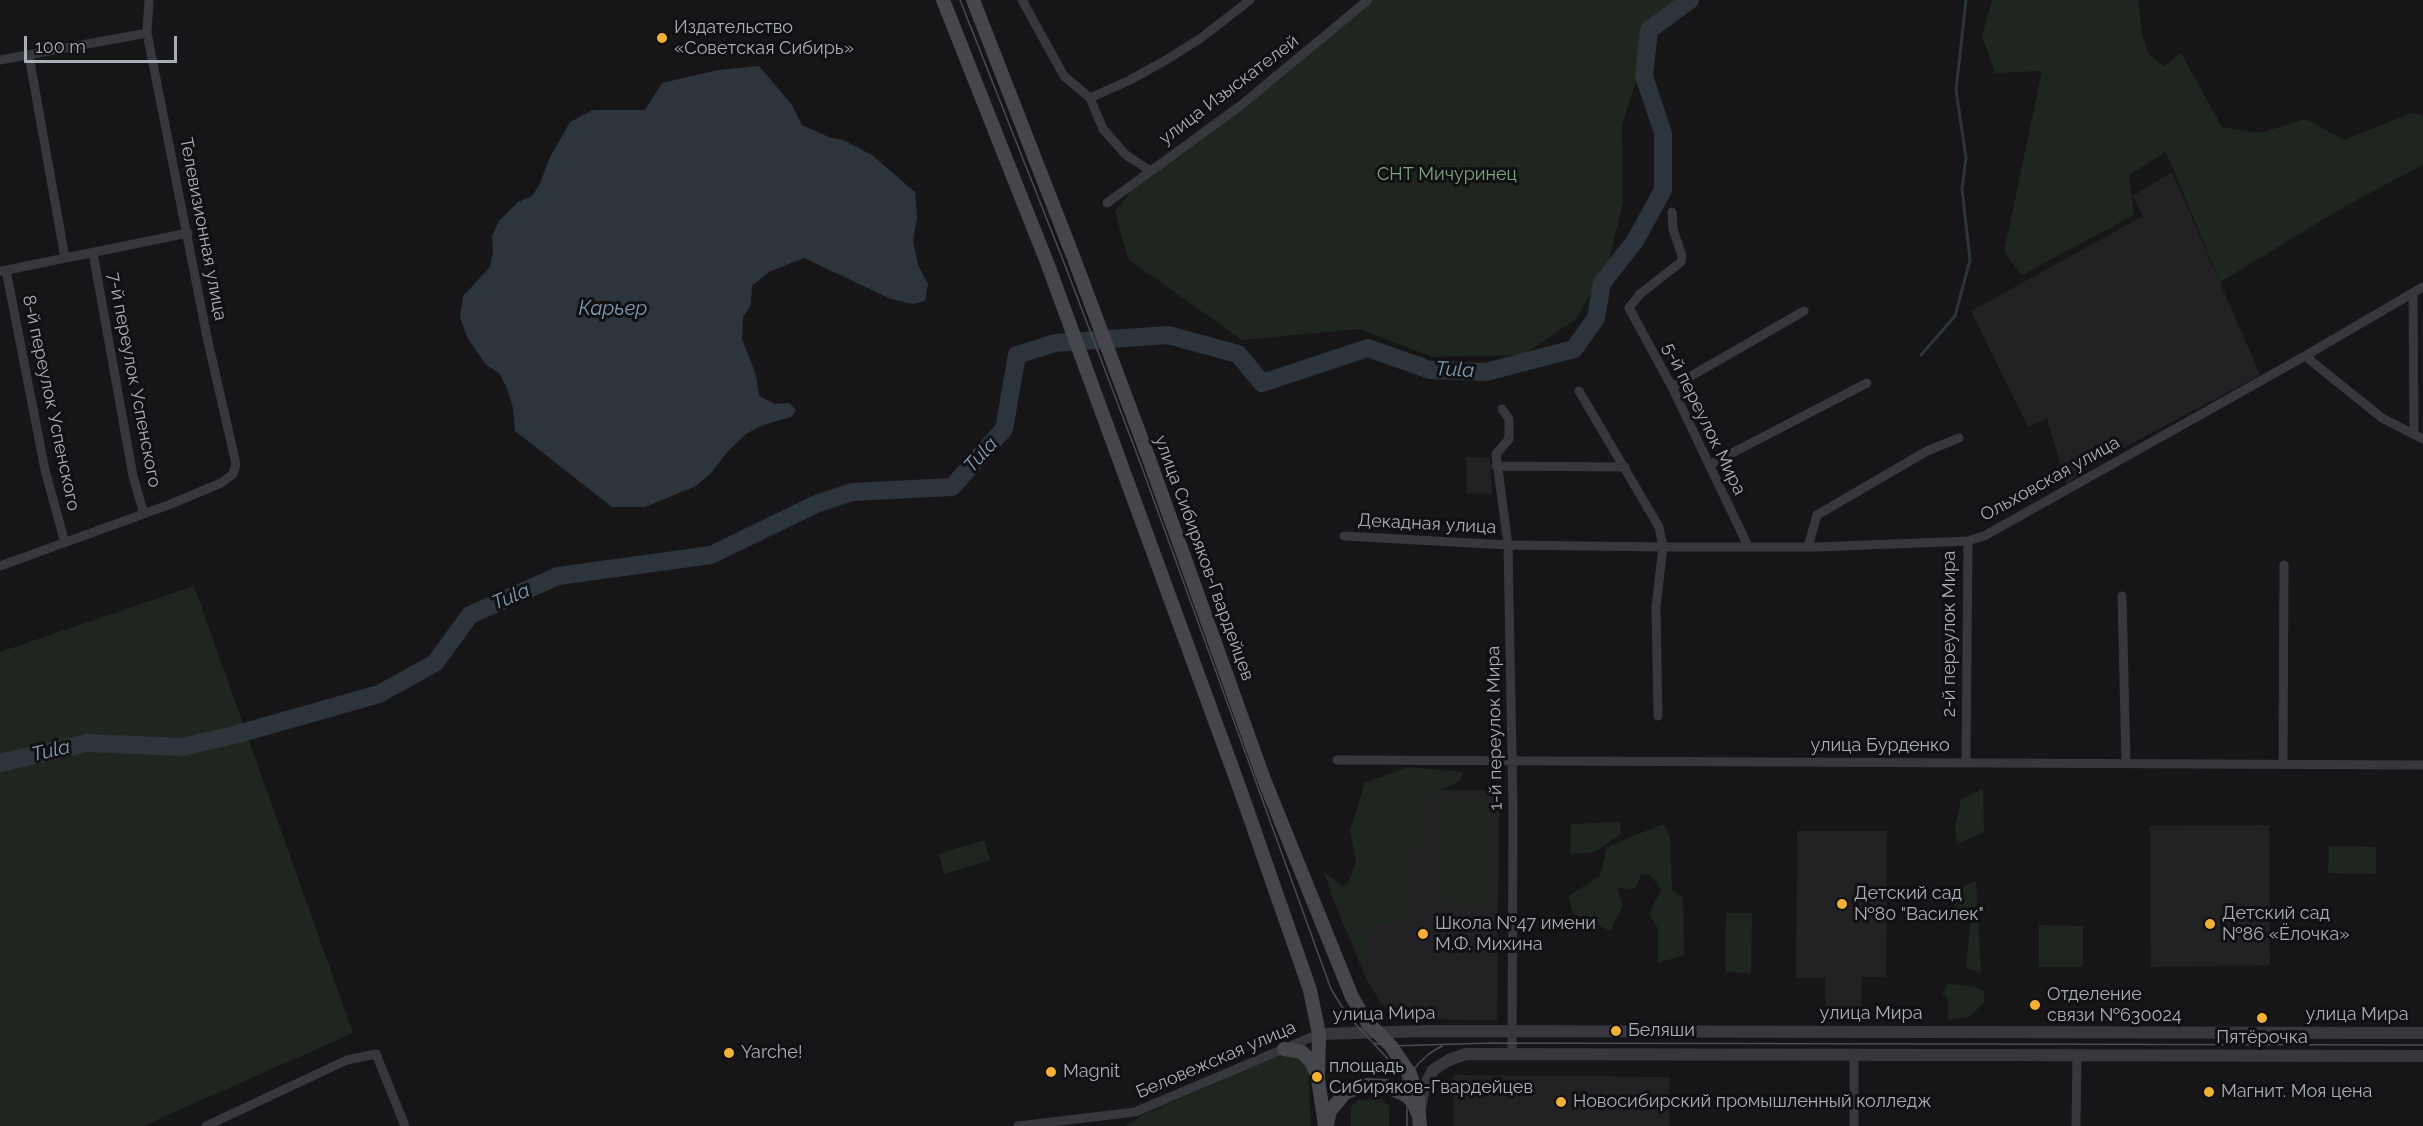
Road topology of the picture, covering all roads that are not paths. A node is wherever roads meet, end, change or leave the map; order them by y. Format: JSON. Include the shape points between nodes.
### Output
{"nodes":[{"id":1,"x":149,"y":0,"type":"edge"},
{"id":2,"x":943,"y":0,"type":"edge"},
{"id":3,"x":973,"y":0,"type":"edge"},
{"id":4,"x":1022,"y":0,"type":"edge"},
{"id":5,"x":1250,"y":0,"type":"edge"},
{"id":6,"x":1368,"y":0,"type":"edge"},
{"id":7,"x":147,"y":33,"type":"junction"},
{"id":8,"x":29,"y":56,"type":"junction"},
{"id":9,"x":0,"y":60,"type":"edge"},
{"id":10,"x":1090,"y":98,"type":"junction"},
{"id":11,"x":1149,"y":170,"type":"junction"},
{"id":12,"x":1107,"y":203,"type":"dead end"},
{"id":13,"x":1672,"y":212,"type":"dead end"},
{"id":14,"x":188,"y":233,"type":"junction"},
{"id":15,"x":93,"y":253,"type":"junction"},
{"id":16,"x":65,"y":258,"type":"junction"},
{"id":17,"x":3,"y":271,"type":"edge"},
{"id":18,"x":2423,"y":287,"type":"edge"},
{"id":19,"x":2413,"y":293,"type":"junction"},
{"id":20,"x":1804,"y":311,"type":"dead end"},
{"id":21,"x":2306,"y":356,"type":"junction"},
{"id":22,"x":1867,"y":383,"type":"dead end"},
{"id":23,"x":1672,"y":387,"type":"junction"},
{"id":24,"x":1579,"y":391,"type":"dead end"},
{"id":25,"x":1502,"y":409,"type":"dead end"},
{"id":26,"x":2414,"y":433,"type":"junction"},
{"id":27,"x":1959,"y":438,"type":"dead end"},
{"id":28,"x":2423,"y":439,"type":"edge"},
{"id":29,"x":1709,"y":465,"type":"junction"},
{"id":30,"x":1496,"y":466,"type":"junction"},
{"id":31,"x":1625,"y":467,"type":"junction"},
{"id":32,"x":144,"y":514,"type":"junction"},
{"id":33,"x":1344,"y":536,"type":"dead end"},
{"id":34,"x":1968,"y":541,"type":"junction"},
{"id":35,"x":65,"y":543,"type":"junction"},
{"id":36,"x":1508,"y":545,"type":"junction"},
{"id":37,"x":1748,"y":546,"type":"junction"},
{"id":38,"x":1663,"y":547,"type":"junction"},
{"id":39,"x":1808,"y":547,"type":"junction"},
{"id":40,"x":2284,"y":565,"type":"dead end"},
{"id":41,"x":0,"y":566,"type":"edge"},
{"id":42,"x":2122,"y":596,"type":"dead end"},
{"id":43,"x":1658,"y":716,"type":"dead end"},
{"id":44,"x":1337,"y":760,"type":"dead end"},
{"id":45,"x":1511,"y":761,"type":"junction"},
{"id":46,"x":1966,"y":762,"type":"junction"},
{"id":47,"x":2126,"y":764,"type":"junction"},
{"id":48,"x":2283,"y":764,"type":"junction"},
{"id":49,"x":2423,"y":765,"type":"edge"},
{"id":50,"x":1512,"y":1031,"type":"junction"},
{"id":51,"x":1376,"y":1032,"type":"junction"},
{"id":52,"x":2423,"y":1033,"type":"edge"},
{"id":53,"x":1319,"y":1034,"type":"junction"},
{"id":54,"x":1284,"y":1049,"type":"junction"},
{"id":55,"x":1512,"y":1054,"type":"junction"},
{"id":56,"x":1854,"y":1054,"type":"junction"},
{"id":57,"x":2077,"y":1055,"type":"junction"},
{"id":58,"x":2423,"y":1056,"type":"edge"},
{"id":59,"x":1318,"y":1079,"type":"junction"},
{"id":60,"x":1419,"y":1121,"type":"edge"},
{"id":61,"x":206,"y":1126,"type":"edge"},
{"id":62,"x":405,"y":1126,"type":"edge"},
{"id":63,"x":1018,"y":1126,"type":"edge"},
{"id":64,"x":1326,"y":1126,"type":"edge"},
{"id":65,"x":1854,"y":1126,"type":"edge"},
{"id":66,"x":2076,"y":1126,"type":"edge"}],
"edges":[{"from":1,"to":7,"type":"street","name":"Телевизионная улица"},
{"from":2,"to":53,"type":"main road","via":[[1048,266],[1253,825],[1310,990]]},
{"from":3,"to":51,"type":"main road","name":"улица Сибиряков-Гвардейцев","via":[[1149,459],[1265,782],[1352,997]]},
{"from":4,"to":10,"type":"street","via":[[1064,76]]},
{"from":5,"to":10,"type":"street","via":[[1166,60]]},
{"from":6,"to":11,"type":"street","name":"улица Изыскателей","via":[[1240,106]]},
{"from":7,"to":8,"type":"street"},
{"from":7,"to":14,"type":"street","name":"Телевизионная улица"},
{"from":8,"to":9,"type":"street"},
{"from":8,"to":16,"type":"street"},
{"from":10,"to":11,"type":"street","via":[[1103,129],[1126,155]]},
{"from":11,"to":12,"type":"street","name":"улица Изыскателей"},
{"from":13,"to":23,"type":"street","name":"5-й переулок Мира","via":[[1681,262],[1640,294],[1629,308]]},
{"from":14,"to":15,"type":"street"},
{"from":14,"to":32,"type":"street","name":"Телевизионная улица","via":[[236,464],[233,474],[221,483]]},
{"from":15,"to":16,"type":"street"},
{"from":15,"to":32,"type":"street","name":"7-й переулок Успенского","via":[[133,476]]},
{"from":16,"to":17,"type":"street"},
{"from":17,"to":35,"type":"street","name":"8-й переулок Успенского","via":[[45,470]]},
{"from":18,"to":19,"type":"street","name":"Ольховская улица"},
{"from":19,"to":21,"type":"street","name":"Ольховская улица"},
{"from":19,"to":26,"type":"street"},
{"from":20,"to":23,"type":"street"},
{"from":21,"to":26,"type":"street","via":[[2382,418]]},
{"from":21,"to":34,"type":"street","name":"Ольховская улица","via":[[1986,535]]},
{"from":22,"to":29,"type":"street"},
{"from":23,"to":29,"type":"street","name":"5-й переулок Мира"},
{"from":24,"to":31,"type":"street"},
{"from":25,"to":30,"type":"street","via":[[1509,419],[1509,439],[1496,454]]},
{"from":26,"to":28,"type":"street"},
{"from":27,"to":39,"type":"street","via":[[1927,451],[1817,515]]},
{"from":29,"to":37,"type":"street","name":"5-й переулок Мира"},
{"from":30,"to":31,"type":"street"},
{"from":30,"to":36,"type":"street","name":"1-й переулок Мира"},
{"from":31,"to":38,"type":"street","via":[[1659,527]]},
{"from":32,"to":35,"type":"street"},
{"from":33,"to":36,"type":"street","name":"Декадная улица"},
{"from":34,"to":39,"type":"street","name":"Ольховская улица"},
{"from":34,"to":46,"type":"street","name":"2-й переулок Мира"},
{"from":35,"to":41,"type":"street"},
{"from":36,"to":38,"type":"street","name":"Ольховская улица"},
{"from":36,"to":45,"type":"street","name":"1-й переулок Мира"},
{"from":37,"to":38,"type":"street","name":"Ольховская улица"},
{"from":37,"to":39,"type":"street","name":"Ольховская улица"},
{"from":38,"to":43,"type":"street","via":[[1656,607]]},
{"from":40,"to":48,"type":"street"},
{"from":42,"to":47,"type":"street"},
{"from":44,"to":45,"type":"street","name":"улица Бурденко"},
{"from":45,"to":46,"type":"street","name":"улица Бурденко"},
{"from":45,"to":50,"type":"street","name":"1-й переулок Мира"},
{"from":46,"to":47,"type":"street","name":"улица Бурденко"},
{"from":47,"to":48,"type":"street","name":"улица Бурденко"},
{"from":48,"to":49,"type":"street","name":"улица Бурденко"},
{"from":50,"to":51,"type":"street","name":"улица Мира"},
{"from":50,"to":52,"type":"street","name":"улица Мира"},
{"from":50,"to":55,"type":"street","name":"1-й переулок Мира"},
{"from":51,"to":53,"type":"street","name":"улица Мира"},
{"from":51,"to":60,"type":"main road","name":"улица Сибиряков-Гвардейцев","via":[[1400,1057],[1413,1081]]},
{"from":53,"to":54,"type":"street","name":"Беловежская улица"},
{"from":53,"to":59,"type":"main road"},
{"from":54,"to":59,"type":"main road","via":[[1302,1052]]},
{"from":54,"to":63,"type":"street","name":"Беловежская улица","via":[[1135,1112]]},
{"from":55,"to":56,"type":"street"},
{"from":55,"to":60,"type":"street","via":[[1466,1054],[1433,1070],[1424,1088]]},
{"from":56,"to":57,"type":"street"},
{"from":56,"to":65,"type":"street"},
{"from":57,"to":58,"type":"street"},
{"from":57,"to":66,"type":"street"},
{"from":59,"to":64,"type":"main road"},
{"from":60,"to":64,"type":"main road","via":[[1407,1096],[1386,1086],[1366,1085],[1345,1094],[1330,1111]]},
{"from":61,"to":62,"type":"street","via":[[347,1059],[376,1054]]}]}
